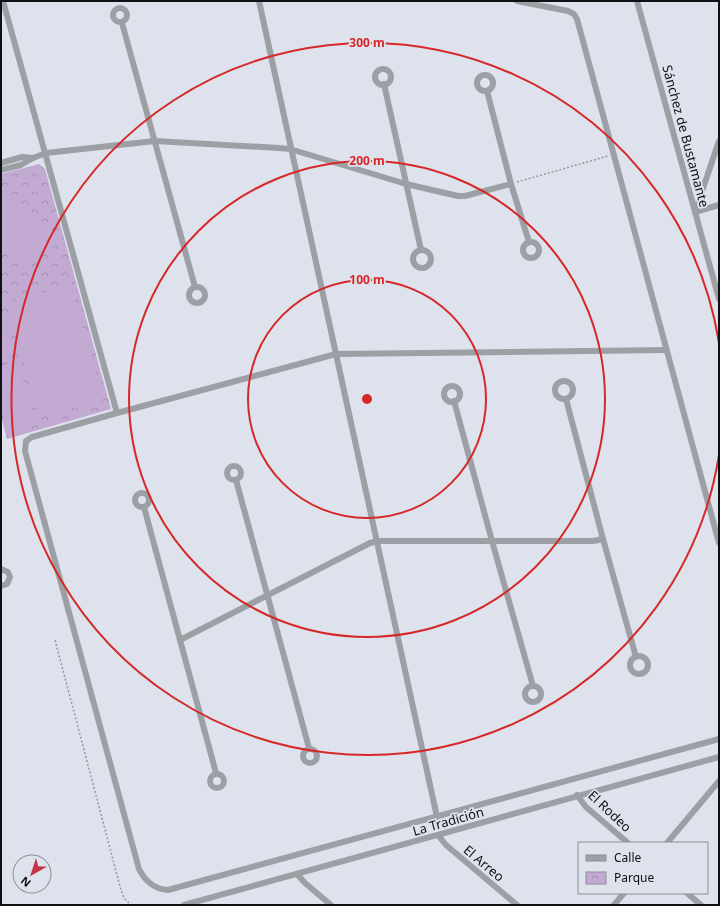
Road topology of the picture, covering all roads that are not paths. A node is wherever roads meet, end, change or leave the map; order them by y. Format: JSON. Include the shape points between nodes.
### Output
{"nodes":[{"id":1,"x":3,"y":1,"type":"edge"},
{"id":2,"x":259,"y":1,"type":"edge"},
{"id":3,"x":517,"y":1,"type":"edge"},
{"id":4,"x":637,"y":1,"type":"edge"},
{"id":5,"x":122,"y":23,"type":"dead end"},
{"id":6,"x":384,"y":84,"type":"dead end"},
{"id":7,"x":487,"y":91,"type":"dead end"},
{"id":8,"x":155,"y":141,"type":"junction"},
{"id":9,"x":719,"y":141,"type":"edge"},
{"id":10,"x":290,"y":149,"type":"junction"},
{"id":11,"x":46,"y":153,"type":"junction"},
{"id":12,"x":33,"y":158,"type":"junction"},
{"id":13,"x":1,"y":163,"type":"edge"},
{"id":14,"x":1,"y":170,"type":"edge"},
{"id":15,"x":406,"y":184,"type":"junction"},
{"id":16,"x":512,"y":184,"type":"junction"},
{"id":17,"x":719,"y":205,"type":"edge"},
{"id":18,"x":695,"y":212,"type":"junction"},
{"id":19,"x":529,"y":242,"type":"dead end"},
{"id":20,"x":421,"y":250,"type":"dead end"},
{"id":21,"x":196,"y":287,"type":"dead end"},
{"id":22,"x":719,"y":299,"type":"edge"},
{"id":23,"x":666,"y":350,"type":"junction"},
{"id":24,"x":336,"y":354,"type":"junction"},
{"id":25,"x":566,"y":399,"type":"dead end"},
{"id":26,"x":454,"y":401,"type":"dead end"},
{"id":27,"x":117,"y":413,"type":"junction"},
{"id":28,"x":236,"y":480,"type":"dead end"},
{"id":29,"x":144,"y":507,"type":"dead end"},
{"id":30,"x":603,"y":539,"type":"junction"},
{"id":31,"x":492,"y":540,"type":"junction"},
{"id":32,"x":378,"y":541,"type":"junction"},
{"id":33,"x":719,"y":542,"type":"edge"},
{"id":34,"x":1,"y":569,"type":"edge"},
{"id":35,"x":1,"y":586,"type":"edge"},
{"id":36,"x":268,"y":595,"type":"junction"},
{"id":37,"x":180,"y":640,"type":"junction"},
{"id":38,"x":636,"y":657,"type":"dead end"},
{"id":39,"x":533,"y":686,"type":"dead end"},
{"id":40,"x":719,"y":739,"type":"edge"},
{"id":41,"x":309,"y":748,"type":"dead end"},
{"id":42,"x":719,"y":757,"type":"edge"},
{"id":43,"x":216,"y":773,"type":"dead end"},
{"id":44,"x":719,"y":781,"type":"edge"},
{"id":45,"x":577,"y":795,"type":"junction"},
{"id":46,"x":437,"y":817,"type":"junction"},
{"id":47,"x":438,"y":835,"type":"junction"},
{"id":48,"x":627,"y":842,"type":"edge"},
{"id":49,"x":667,"y":842,"type":"edge"},
{"id":50,"x":297,"y":874,"type":"junction"},
{"id":51,"x":623,"y":894,"type":"edge"},
{"id":52,"x":688,"y":894,"type":"edge"},
{"id":53,"x":184,"y":905,"type":"edge"},
{"id":54,"x":331,"y":905,"type":"edge"},
{"id":55,"x":517,"y":905,"type":"edge"},
{"id":56,"x":614,"y":905,"type":"edge"},
{"id":57,"x":701,"y":905,"type":"edge"}],
"edges":[{"from":1,"to":11,"type":"street"},
{"from":2,"to":10,"type":"street"},
{"from":3,"to":23,"type":"street","via":[[574,14],[577,19]]},
{"from":4,"to":18,"type":"street","name":"Sánchez de Bustamante"},
{"from":5,"to":8,"type":"street"},
{"from":6,"to":15,"type":"street"},
{"from":7,"to":16,"type":"street"},
{"from":8,"to":10,"type":"street"},
{"from":8,"to":11,"type":"street"},
{"from":8,"to":21,"type":"street"},
{"from":9,"to":18,"type":"street"},
{"from":10,"to":15,"type":"street"},
{"from":10,"to":24,"type":"street"},
{"from":11,"to":12,"type":"street"},
{"from":11,"to":27,"type":"street"},
{"from":12,"to":13,"type":"street","via":[[22,157]]},
{"from":12,"to":14,"type":"street","via":[[22,165]]},
{"from":15,"to":16,"type":"street","via":[[458,196]]},
{"from":15,"to":20,"type":"street"},
{"from":16,"to":19,"type":"street"},
{"from":17,"to":18,"type":"street"},
{"from":18,"to":22,"type":"street","name":"Sánchez de Bustamante"},
{"from":23,"to":24,"type":"street"},
{"from":23,"to":33,"type":"street"},
{"from":24,"to":27,"type":"street"},
{"from":24,"to":32,"type":"street"},
{"from":25,"to":30,"type":"street"},
{"from":26,"to":31,"type":"street"},
{"from":27,"to":46,"type":"street","via":[[32,437],[26,441],[25,451],[143,877],[158,888],[168,890]]},
{"from":28,"to":36,"type":"street"},
{"from":29,"to":37,"type":"street"},
{"from":30,"to":31,"type":"street"},
{"from":30,"to":38,"type":"street"},
{"from":31,"to":32,"type":"street"},
{"from":31,"to":39,"type":"street"},
{"from":32,"to":36,"type":"street"},
{"from":32,"to":46,"type":"street"},
{"from":34,"to":35,"type":"street","via":[[8,572],[10,577],[7,584]]},
{"from":36,"to":37,"type":"street"},
{"from":36,"to":41,"type":"street"},
{"from":37,"to":43,"type":"street"},
{"from":40,"to":46,"type":"street"},
{"from":42,"to":45,"type":"street","name":"La Tradición"},
{"from":44,"to":49,"type":"street"},
{"from":45,"to":47,"type":"street","name":"La Tradición"},
{"from":45,"to":48,"type":"street","name":"El Rodeo","via":[[586,808]]},
{"from":47,"to":50,"type":"street","name":"La Tradición"},
{"from":47,"to":55,"type":"street","name":"El Arreo","via":[[446,845]]},
{"from":50,"to":53,"type":"street","name":"La Tradición"},
{"from":50,"to":54,"type":"street"},
{"from":51,"to":56,"type":"street"},
{"from":52,"to":57,"type":"street"}]}
